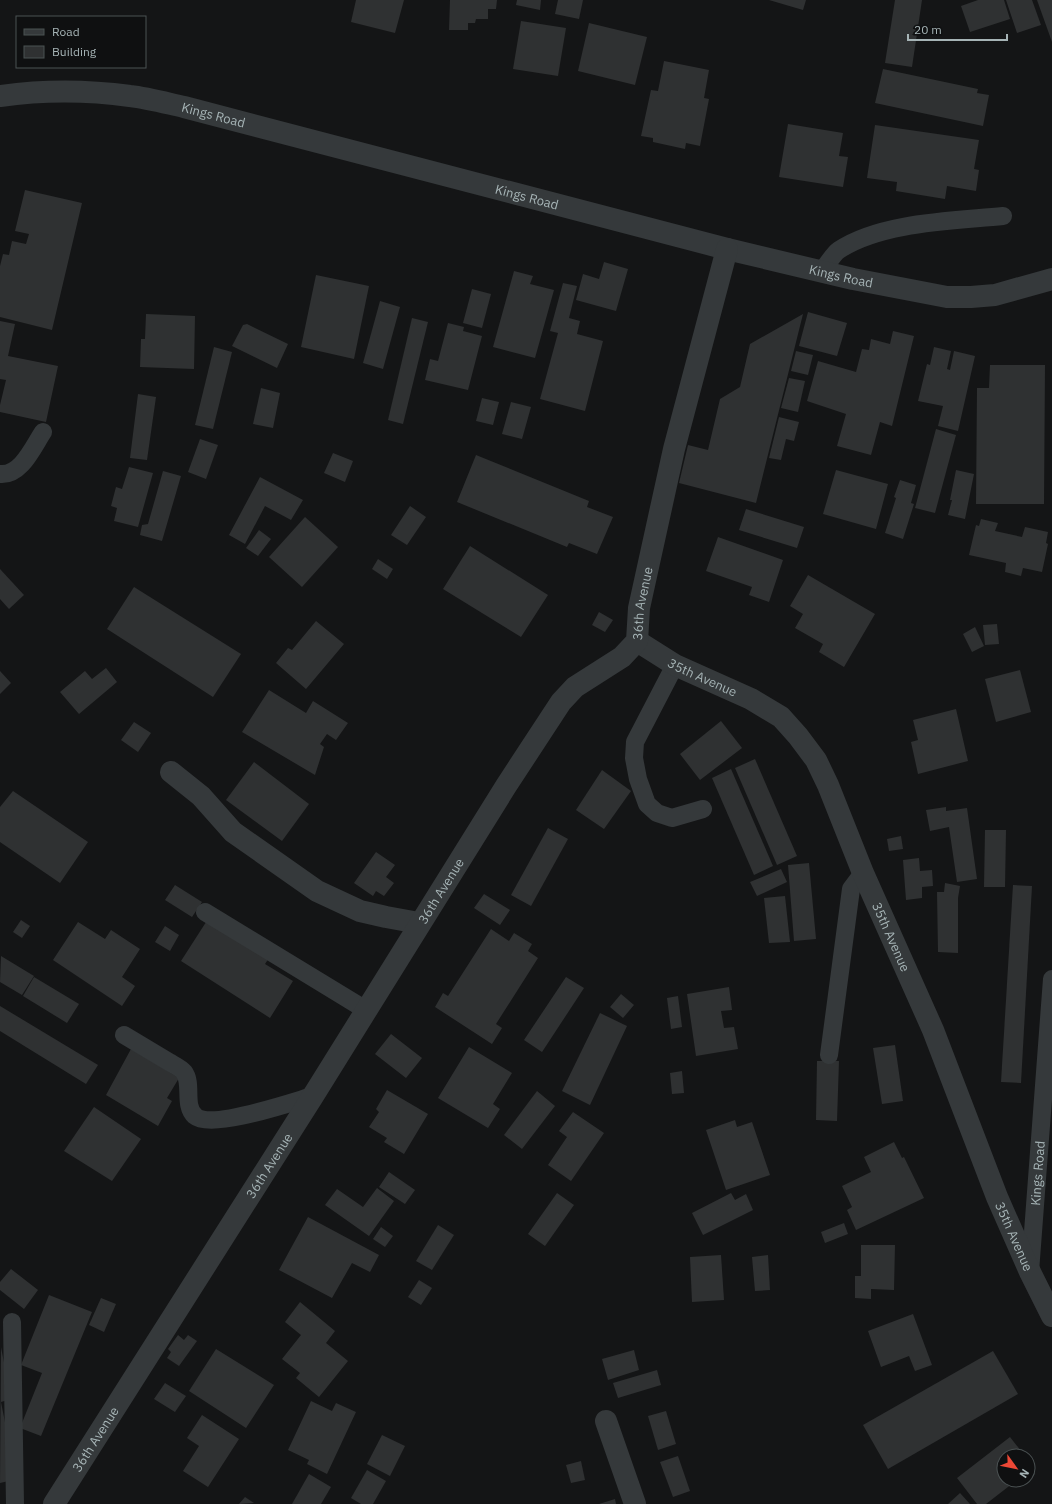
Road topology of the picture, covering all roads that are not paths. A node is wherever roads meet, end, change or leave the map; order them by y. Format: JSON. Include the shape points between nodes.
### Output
{"nodes":[{"id":1,"x":0,"y":96,"type":"edge"},
{"id":2,"x":1003,"y":216,"type":"dead end"},
{"id":3,"x":727,"y":249,"type":"junction"},
{"id":4,"x":822,"y":271,"type":"junction"},
{"id":5,"x":1052,"y":279,"type":"edge"},
{"id":6,"x":43,"y":432,"type":"dead end"},
{"id":7,"x":0,"y":474,"type":"edge"},
{"id":8,"x":637,"y":641,"type":"junction"},
{"id":9,"x":675,"y":665,"type":"junction"},
{"id":10,"x":171,"y":772,"type":"dead end"},
{"id":11,"x":702,"y":809,"type":"dead end"},
{"id":12,"x":863,"y":872,"type":"junction"},
{"id":13,"x":205,"y":912,"type":"dead end"},
{"id":14,"x":419,"y":923,"type":"junction"},
{"id":15,"x":1052,"y":979,"type":"edge"},
{"id":16,"x":366,"y":1010,"type":"junction"},
{"id":17,"x":124,"y":1035,"type":"dead end"},
{"id":18,"x":830,"y":1055,"type":"dead end"},
{"id":19,"x":313,"y":1096,"type":"junction"},
{"id":20,"x":1030,"y":1272,"type":"junction"},
{"id":21,"x":1052,"y":1316,"type":"edge"},
{"id":22,"x":12,"y":1322,"type":"dead end"},
{"id":23,"x":606,"y":1421,"type":"dead end"},
{"id":24,"x":15,"y":1504,"type":"edge"},
{"id":25,"x":54,"y":1504,"type":"edge"},
{"id":26,"x":635,"y":1504,"type":"edge"}],
"edges":[{"from":1,"to":3,"type":"street","name":"Kings Road","via":[[72,91],[131,96],[177,105]]},
{"from":2,"to":4,"type":"lane","via":[[912,226],[864,237],[838,251]]},
{"from":3,"to":4,"type":"street","name":"Kings Road"},
{"from":3,"to":8,"type":"street","name":"36th Avenue","via":[[674,449],[639,608]]},
{"from":4,"to":5,"type":"street","name":"Kings Road","via":[[947,297],[995,295]]},
{"from":6,"to":7,"type":"lane","via":[[20,468],[6,475]]},
{"from":8,"to":9,"type":"street","name":"35th Avenue"},
{"from":8,"to":14,"type":"street","name":"36th Avenue","via":[[622,657],[575,687],[561,702]]},
{"from":9,"to":11,"type":"lane","via":[[635,742],[634,758],[646,804],[657,813],[672,818]]},
{"from":9,"to":12,"type":"street","name":"35th Avenue","via":[[751,699],[781,717],[816,760]]},
{"from":10,"to":14,"type":"street","via":[[200,796],[233,832],[317,891],[360,911]]},
{"from":12,"to":18,"type":"lane","via":[[851,889]]},
{"from":12,"to":20,"type":"street","name":"35th Avenue","via":[[933,1030],[997,1197]]},
{"from":13,"to":16,"type":"lane"},
{"from":14,"to":16,"type":"street","name":"36th Avenue"},
{"from":15,"to":20,"type":"lane","name":"Kings Road"},
{"from":16,"to":19,"type":"street","name":"36th Avenue"},
{"from":17,"to":19,"type":"lane","via":[[184,1071],[194,1116],[206,1120],[264,1111]]},
{"from":19,"to":25,"type":"street","name":"36th Avenue"},
{"from":20,"to":21,"type":"street","name":"35th Avenue"},
{"from":22,"to":24,"type":"lane"},
{"from":23,"to":26,"type":"street"}]}
